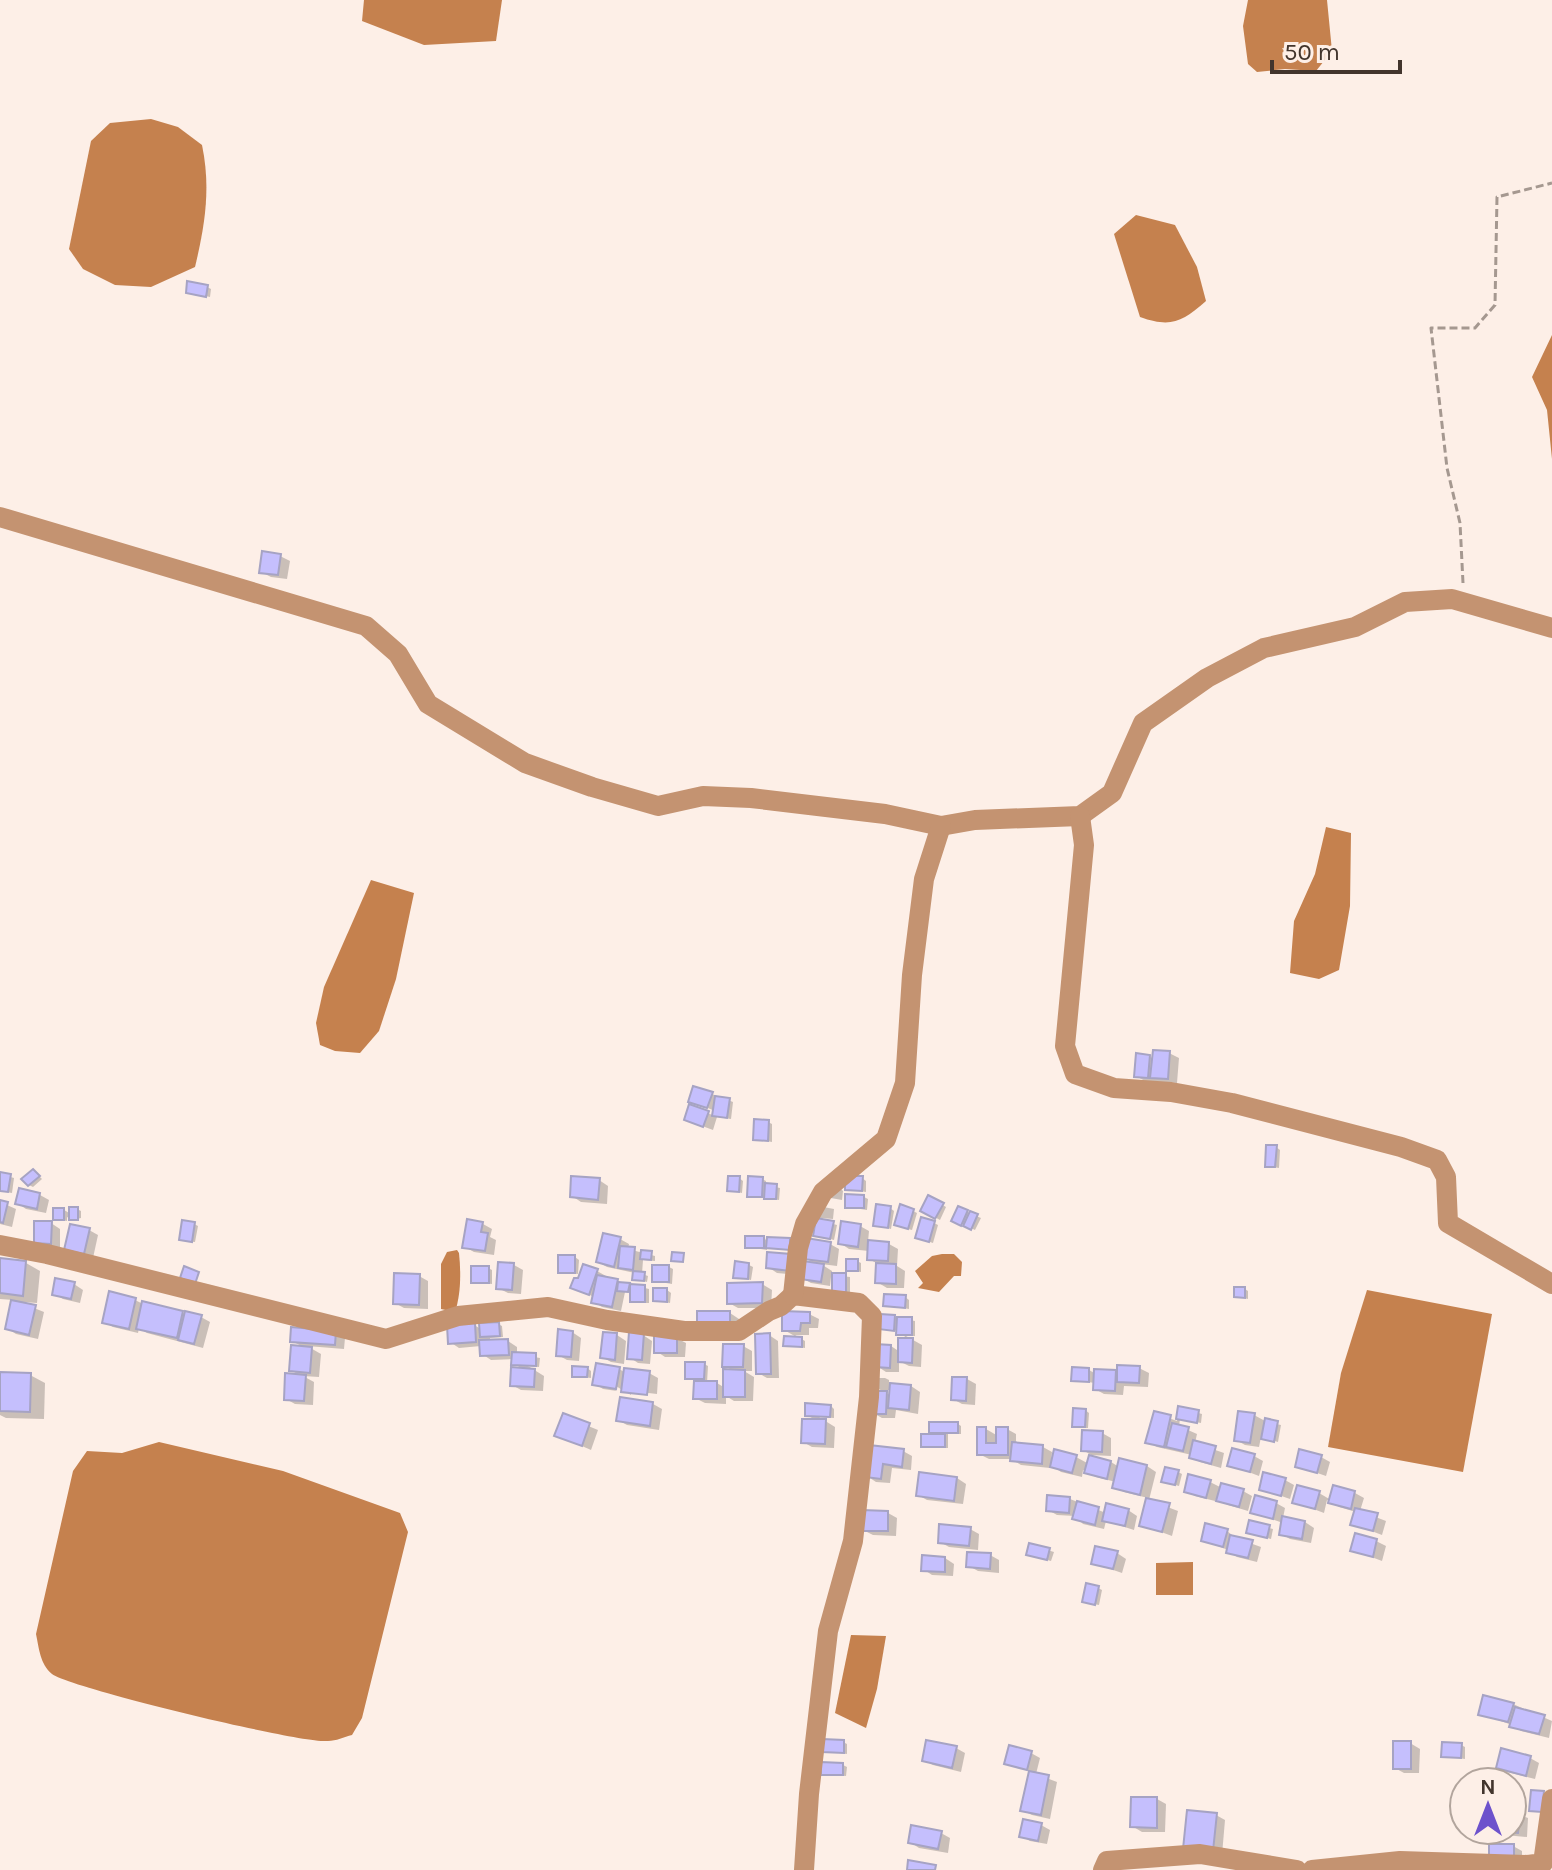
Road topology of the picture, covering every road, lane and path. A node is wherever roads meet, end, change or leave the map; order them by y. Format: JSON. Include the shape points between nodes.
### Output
{"nodes":[{"id":1,"x":1552,"y":183,"type":"edge"},
{"id":2,"x":0,"y":517,"type":"edge"},
{"id":3,"x":1462,"y":602,"type":"junction"},
{"id":4,"x":1552,"y":628,"type":"edge"},
{"id":5,"x":1080,"y":816,"type":"junction"},
{"id":6,"x":941,"y":826,"type":"junction"},
{"id":7,"x":0,"y":1245,"type":"edge"},
{"id":8,"x":1552,"y":1284,"type":"edge"},
{"id":9,"x":793,"y":1295,"type":"junction"},
{"id":10,"x":1552,"y":1799,"type":"edge"},
{"id":11,"x":1543,"y":1867,"type":"edge"},
{"id":12,"x":804,"y":1870,"type":"edge"},
{"id":13,"x":1103,"y":1870,"type":"edge"},
{"id":14,"x":1297,"y":1870,"type":"edge"},
{"id":15,"x":1312,"y":1870,"type":"edge"}],
"edges":[{"from":1,"to":3,"type":"path","via":[[1497,197],[1495,305],[1475,328],[1431,328],[1447,468],[1460,523]]},
{"from":2,"to":6,"type":"street","via":[[366,626],[398,654],[428,704],[525,763],[592,787],[658,806],[703,796],[751,798]]},
{"from":3,"to":4,"type":"street"},
{"from":3,"to":5,"type":"street","via":[[1405,602],[1355,627],[1264,648],[1207,678],[1143,723],[1112,793]]},
{"from":5,"to":6,"type":"street"},
{"from":5,"to":8,"type":"street","via":[[1084,860],[1065,1046],[1075,1074],[1114,1088],[1232,1103],[1437,1160],[1446,1177],[1448,1223]]},
{"from":6,"to":9,"type":"street","via":[[924,879],[905,1083],[886,1139],[823,1192],[805,1224]]},
{"from":7,"to":9,"type":"street","via":[[386,1339],[458,1316],[548,1307],[684,1331],[739,1331]]},
{"from":9,"to":12,"type":"street","via":[[859,1303],[872,1316],[854,1527],[828,1631]]},
{"from":10,"to":11,"type":"street"},
{"from":11,"to":15,"type":"street","via":[[1400,1861]]},
{"from":13,"to":14,"type":"street","via":[[1107,1861],[1200,1854]]}]}
